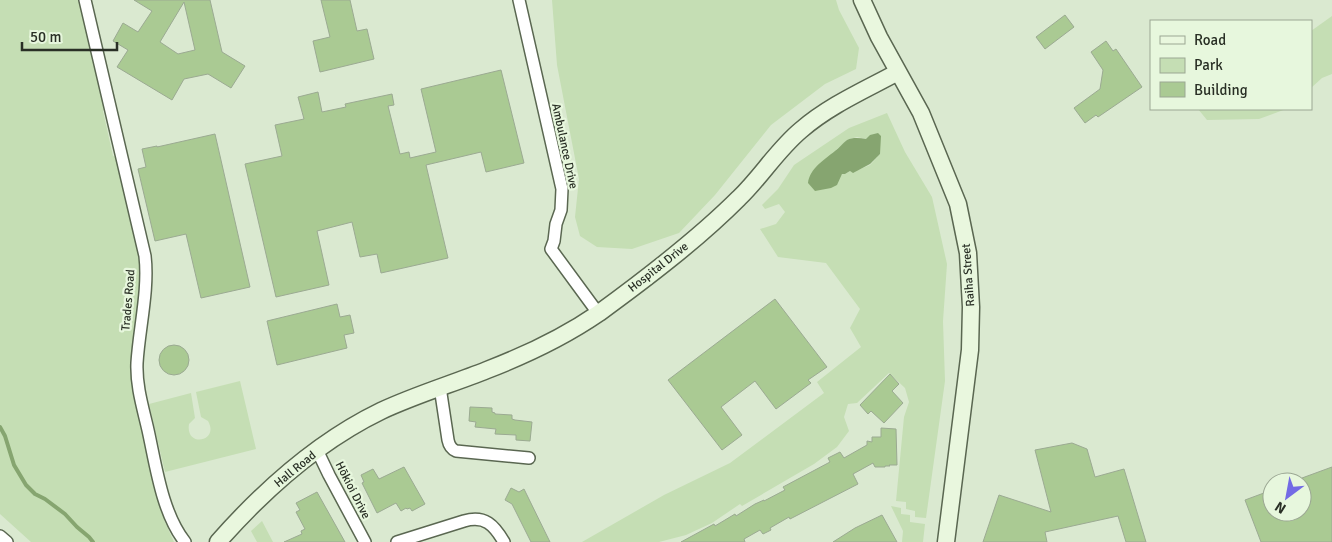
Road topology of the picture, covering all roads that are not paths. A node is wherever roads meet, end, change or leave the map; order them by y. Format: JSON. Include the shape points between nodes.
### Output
{"nodes":[{"id":1,"x":85,"y":0,"type":"edge"},
{"id":2,"x":519,"y":0,"type":"edge"},
{"id":3,"x":862,"y":0,"type":"edge"},
{"id":4,"x":898,"y":72,"type":"junction"},
{"id":5,"x":598,"y":313,"type":"junction"},
{"id":6,"x":440,"y":387,"type":"junction"},
{"id":7,"x":384,"y":410,"type":"joint"},
{"id":8,"x":317,"y":450,"type":"junction"},
{"id":9,"x":529,"y":458,"type":"dead end"},
{"id":10,"x":0,"y":536,"type":"edge"},
{"id":11,"x":7,"y":542,"type":"edge"},
{"id":12,"x":185,"y":542,"type":"edge"},
{"id":13,"x":218,"y":542,"type":"edge"},
{"id":14,"x":365,"y":542,"type":"edge"},
{"id":15,"x":397,"y":542,"type":"edge"},
{"id":16,"x":504,"y":542,"type":"edge"},
{"id":17,"x":946,"y":542,"type":"edge"}],
"edges":[{"from":1,"to":12,"type":"street","name":"Trades Road","via":[[145,256],[137,363],[140,394],[166,503]]},
{"from":2,"to":5,"type":"street","name":"Ambulance Drive","via":[[562,189],[561,210],[551,249]]},
{"from":3,"to":4,"type":"street","name":"Raiha Street"},
{"from":4,"to":5,"type":"street","name":"Hospital Drive","via":[[830,108],[801,130],[753,184],[700,235]]},
{"from":4,"to":17,"type":"street","name":"Raiha Street","via":[[921,113],[958,204],[968,253],[970,350]]},
{"from":5,"to":6,"type":"street","name":"Hospital Drive","via":[[552,342]]},
{"from":6,"to":7,"type":"street","name":"Hospital Drive"},
{"from":6,"to":9,"type":"street","via":[[452,448]]},
{"from":7,"to":8,"type":"street","name":"Hall Road"},
{"from":8,"to":13,"type":"street","name":"Hall Road","via":[[263,495]]},
{"from":8,"to":14,"type":"street","name":"Hōkioi Drive"},
{"from":10,"to":11,"type":"street"},
{"from":15,"to":16,"type":"street","via":[[474,519],[492,525]]}]}
